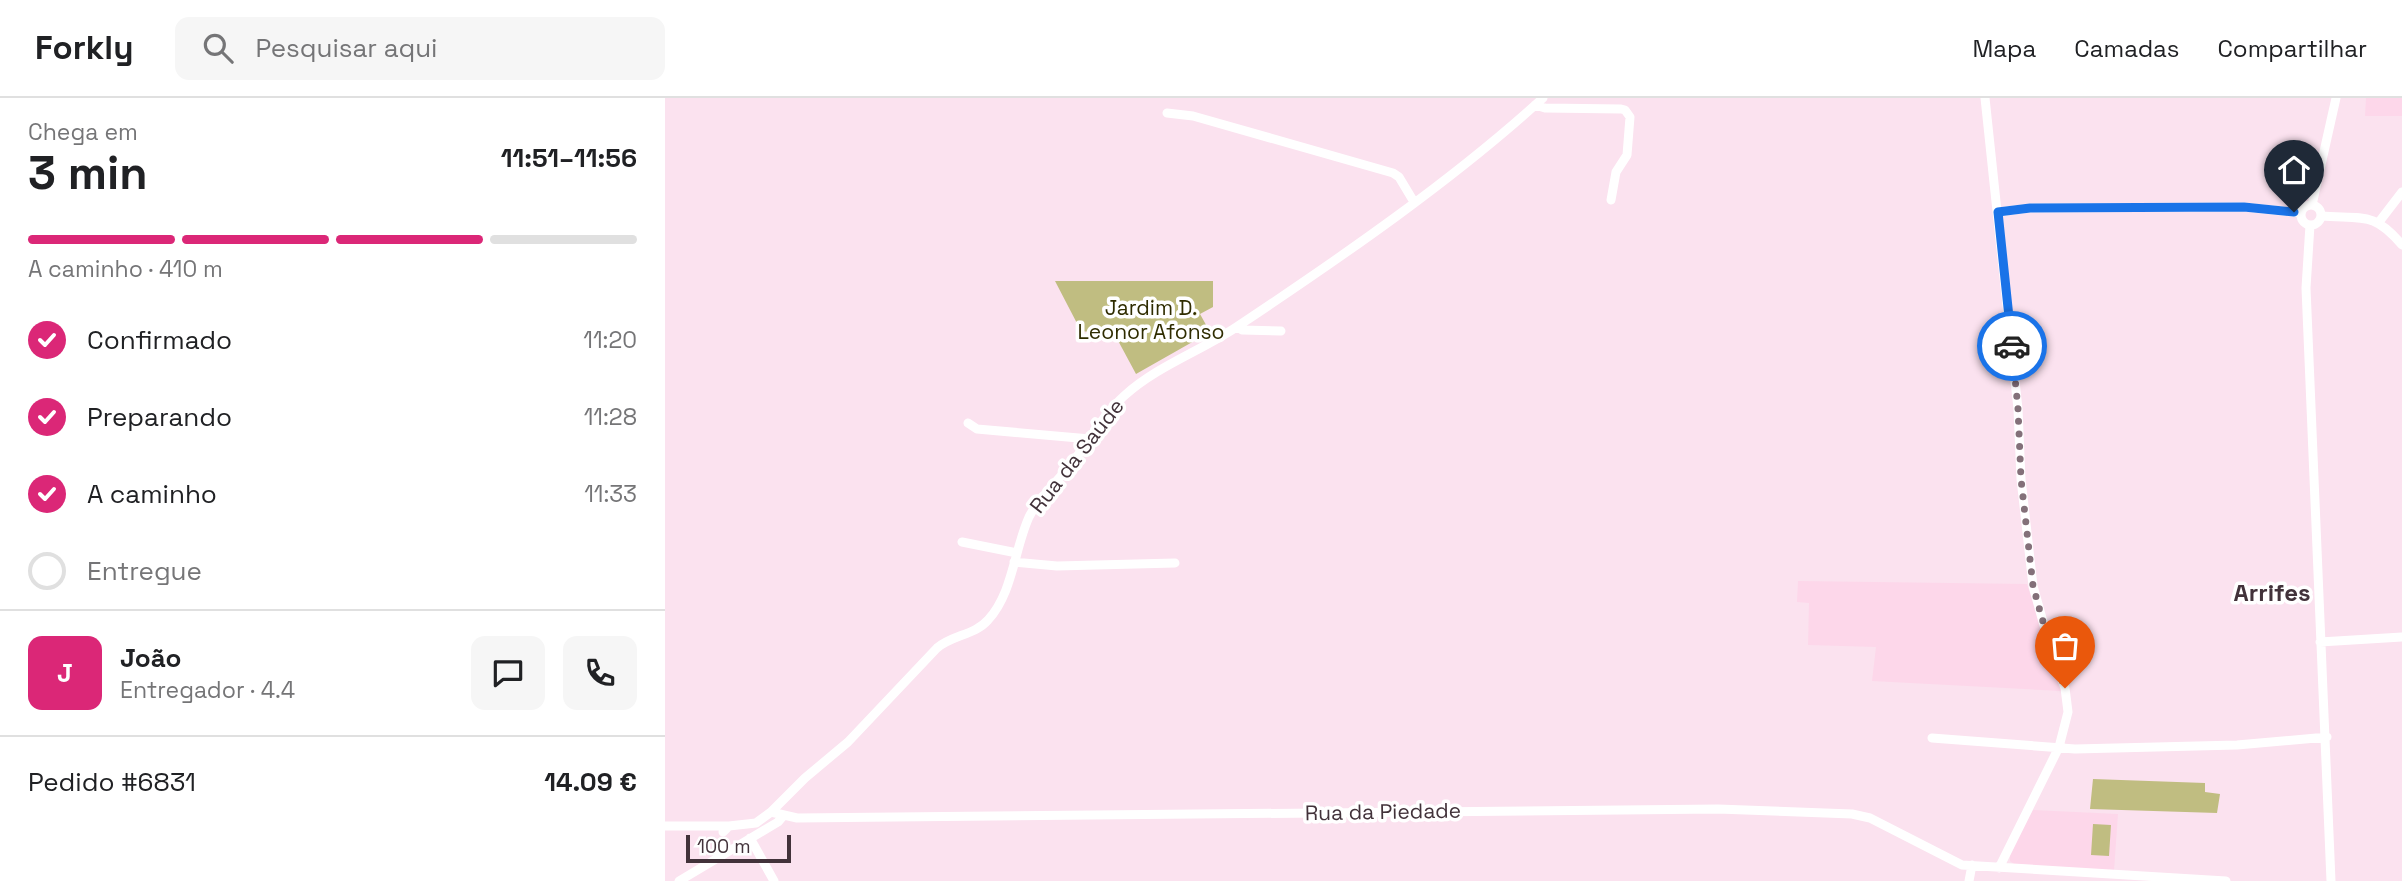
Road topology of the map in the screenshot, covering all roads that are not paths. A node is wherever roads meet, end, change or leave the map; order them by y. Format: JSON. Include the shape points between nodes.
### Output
{"nodes":[{"id":1,"x":1543,"y":98,"type":"edge"},
{"id":2,"x":1985,"y":98,"type":"edge"},
{"id":3,"x":2336,"y":98,"type":"edge"},
{"id":4,"x":1535,"y":105,"type":"junction"},
{"id":5,"x":1167,"y":113,"type":"dead end"},
{"id":6,"x":2402,"y":192,"type":"edge"},
{"id":7,"x":1611,"y":200,"type":"dead end"},
{"id":8,"x":1414,"y":202,"type":"junction"},
{"id":9,"x":2312,"y":205,"type":"junction"},
{"id":10,"x":1998,"y":212,"type":"junction"},
{"id":11,"x":2301,"y":213,"type":"junction"},
{"id":12,"x":2321,"y":216,"type":"junction"},
{"id":13,"x":2379,"y":222,"type":"junction"},
{"id":14,"x":2309,"y":225,"type":"junction"},
{"id":15,"x":2402,"y":245,"type":"edge"},
{"id":16,"x":1237,"y":327,"type":"junction"},
{"id":17,"x":1282,"y":331,"type":"dead end"},
{"id":18,"x":968,"y":423,"type":"dead end"},
{"id":19,"x":1090,"y":439,"type":"junction"},
{"id":20,"x":962,"y":542,"type":"dead end"},
{"id":21,"x":1016,"y":557,"type":"junction"},
{"id":22,"x":1175,"y":563,"type":"dead end"},
{"id":23,"x":2402,"y":637,"type":"edge"},
{"id":24,"x":2320,"y":642,"type":"junction"},
{"id":25,"x":2327,"y":737,"type":"junction"},
{"id":26,"x":1932,"y":738,"type":"dead end"},
{"id":27,"x":2059,"y":747,"type":"junction"},
{"id":28,"x":782,"y":800,"type":"junction"},
{"id":29,"x":771,"y":812,"type":"junction"},
{"id":30,"x":783,"y":816,"type":"junction"},
{"id":31,"x":665,"y":826,"type":"edge"},
{"id":32,"x":725,"y":833,"type":"junction"},
{"id":33,"x":750,"y":838,"type":"junction"},
{"id":34,"x":735,"y":847,"type":"junction"},
{"id":35,"x":715,"y":860,"type":"junction"},
{"id":36,"x":1972,"y":865,"type":"junction"},
{"id":37,"x":2000,"y":867,"type":"junction"},
{"id":38,"x":679,"y":881,"type":"edge"},
{"id":39,"x":774,"y":881,"type":"edge"},
{"id":40,"x":1969,"y":881,"type":"edge"},
{"id":41,"x":2227,"y":881,"type":"edge"},
{"id":42,"x":2331,"y":881,"type":"edge"}],
"edges":[{"from":1,"to":4,"type":"street","name":"Rua da Saúde"},
{"from":2,"to":10,"type":"street"},
{"from":3,"to":9,"type":"street"},
{"from":4,"to":7,"type":"street","via":[[1628,113],[1627,155],[1616,172]]},
{"from":4,"to":8,"type":"street","name":"Rua da Saúde"},
{"from":5,"to":8,"type":"street","via":[[1193,116],[1388,171],[1399,177]]},
{"from":6,"to":13,"type":"street"},
{"from":8,"to":16,"type":"street","name":"Rua da Saúde"},
{"from":9,"to":11,"type":"street"},
{"from":9,"to":12,"type":"street"},
{"from":10,"to":11,"type":"street","via":[[2244,207]]},
{"from":10,"to":27,"type":"street","via":[[2033,586],[2067,700]]},
{"from":11,"to":14,"type":"street"},
{"from":12,"to":13,"type":"street"},
{"from":12,"to":14,"type":"street"},
{"from":13,"to":15,"type":"street"},
{"from":14,"to":24,"type":"street","via":[[2306,288]]},
{"from":16,"to":17,"type":"street"},
{"from":16,"to":19,"type":"street","name":"Rua da Saúde","via":[[1134,387],[1111,408]]},
{"from":18,"to":19,"type":"street","via":[[977,429]]},
{"from":19,"to":21,"type":"street","name":"Rua da Saúde","via":[[1035,506]]},
{"from":20,"to":21,"type":"street"},
{"from":21,"to":22,"type":"street","via":[[1057,566]]},
{"from":21,"to":28,"type":"street","name":"Rua da Saúde","via":[[1000,602],[988,620],[937,648],[848,742]]},
{"from":23,"to":24,"type":"street"},
{"from":24,"to":25,"type":"street"},
{"from":25,"to":27,"type":"street","via":[[2237,745]]},
{"from":25,"to":42,"type":"street"},
{"from":26,"to":27,"type":"street"},
{"from":27,"to":37,"type":"street"},
{"from":28,"to":29,"type":"street","name":"Rua da Saúde"},
{"from":28,"to":30,"type":"street"},
{"from":29,"to":30,"type":"street","name":"Rua da Piedade"},
{"from":29,"to":32,"type":"street","via":[[756,823]]},
{"from":30,"to":33,"type":"street"},
{"from":30,"to":36,"type":"street","name":"Rua da Piedade","via":[[1820,811],[1870,818],[1949,860]]},
{"from":31,"to":32,"type":"street","via":[[706,825]]},
{"from":32,"to":34,"type":"street","via":[[729,846]]},
{"from":32,"to":35,"type":"street"},
{"from":33,"to":34,"type":"street"},
{"from":33,"to":39,"type":"street"},
{"from":34,"to":35,"type":"street"},
{"from":35,"to":38,"type":"street"},
{"from":36,"to":37,"type":"street","name":"Rua da Piedade"},
{"from":36,"to":40,"type":"street"},
{"from":37,"to":41,"type":"street","name":"Rua da Piedade"}]}
